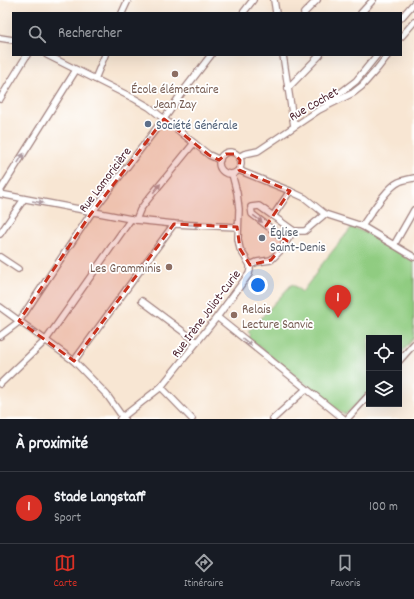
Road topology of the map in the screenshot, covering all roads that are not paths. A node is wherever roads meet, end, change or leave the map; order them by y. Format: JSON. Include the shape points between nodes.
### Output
{"nodes":[{"id":1,"x":128,"y":0,"type":"edge"},
{"id":2,"x":253,"y":0,"type":"edge"},
{"id":3,"x":274,"y":0,"type":"edge"},
{"id":4,"x":317,"y":0,"type":"edge"},
{"id":5,"x":373,"y":0,"type":"edge"},
{"id":6,"x":413,"y":3,"type":"edge"},
{"id":7,"x":122,"y":12,"type":"edge"},
{"id":8,"x":244,"y":12,"type":"edge"},
{"id":9,"x":276,"y":12,"type":"edge"},
{"id":10,"x":305,"y":12,"type":"edge"},
{"id":11,"x":362,"y":12,"type":"edge"},
{"id":12,"x":402,"y":17,"type":"edge"},
{"id":13,"x":414,"y":22,"type":"edge"},
{"id":14,"x":402,"y":36,"type":"edge"},
{"id":15,"x":1,"y":39,"type":"edge"},
{"id":16,"x":12,"y":40,"type":"edge"},
{"id":17,"x":26,"y":56,"type":"edge"},
{"id":18,"x":48,"y":56,"type":"edge"},
{"id":19,"x":105,"y":56,"type":"edge"},
{"id":20,"x":210,"y":56,"type":"edge"},
{"id":21,"x":283,"y":56,"type":"edge"},
{"id":22,"x":319,"y":56,"type":"edge"},
{"id":23,"x":376,"y":56,"type":"edge"},
{"id":24,"x":387,"y":56,"type":"edge"},
{"id":25,"x":76,"y":70,"type":"junction"},
{"id":26,"x":95,"y":79,"type":"junction"},
{"id":27,"x":288,"y":88,"type":"junction"},
{"id":28,"x":0,"y":99,"type":"edge"},
{"id":29,"x":319,"y":110,"type":"junction"},
{"id":30,"x":164,"y":119,"type":"junction"},
{"id":31,"x":294,"y":126,"type":"junction"},
{"id":32,"x":194,"y":143,"type":"junction"},
{"id":33,"x":239,"y":157,"type":"junction"},
{"id":34,"x":220,"y":160,"type":"junction"},
{"id":35,"x":239,"y":169,"type":"junction"},
{"id":36,"x":232,"y":174,"type":"junction"},
{"id":37,"x":414,"y":178,"type":"edge"},
{"id":38,"x":0,"y":191,"type":"edge"},
{"id":39,"x":290,"y":191,"type":"junction"},
{"id":40,"x":0,"y":194,"type":"edge"},
{"id":41,"x":24,"y":199,"type":"junction"},
{"id":42,"x":414,"y":210,"type":"edge"},
{"id":43,"x":93,"y":212,"type":"junction"},
{"id":44,"x":326,"y":214,"type":"junction"},
{"id":45,"x":273,"y":216,"type":"junction"},
{"id":46,"x":133,"y":220,"type":"junction"},
{"id":47,"x":174,"y":224,"type":"junction"},
{"id":48,"x":362,"y":226,"type":"junction"},
{"id":49,"x":237,"y":227,"type":"junction"},
{"id":50,"x":294,"y":231,"type":"junction"},
{"id":51,"x":0,"y":234,"type":"edge"},
{"id":52,"x":286,"y":241,"type":"junction"},
{"id":53,"x":394,"y":245,"type":"junction"},
{"id":54,"x":0,"y":257,"type":"edge"},
{"id":55,"x":414,"y":257,"type":"edge"},
{"id":56,"x":250,"y":265,"type":"junction"},
{"id":57,"x":18,"y":269,"type":"dead end"},
{"id":58,"x":142,"y":300,"type":"dead end"},
{"id":59,"x":0,"y":307,"type":"edge"},
{"id":60,"x":217,"y":318,"type":"junction"},
{"id":61,"x":20,"y":320,"type":"junction"},
{"id":62,"x":0,"y":336,"type":"edge"},
{"id":63,"x":46,"y":340,"type":"junction"},
{"id":64,"x":197,"y":342,"type":"junction"},
{"id":65,"x":414,"y":344,"type":"edge"},
{"id":66,"x":402,"y":358,"type":"edge"},
{"id":67,"x":74,"y":361,"type":"junction"},
{"id":68,"x":0,"y":384,"type":"edge"},
{"id":69,"x":162,"y":387,"type":"junction"},
{"id":70,"x":306,"y":389,"type":"junction"},
{"id":71,"x":366,"y":398,"type":"edge"},
{"id":72,"x":123,"y":418,"type":"edge"},
{"id":73,"x":192,"y":419,"type":"edge"},
{"id":74,"x":273,"y":419,"type":"edge"},
{"id":75,"x":345,"y":419,"type":"edge"}],
"edges":[{"from":1,"to":7,"type":"street"},
{"from":2,"to":8,"type":"street"},
{"from":3,"to":9,"type":"street"},
{"from":4,"to":10,"type":"street"},
{"from":5,"to":11,"type":"street"},
{"from":6,"to":12,"type":"street"},
{"from":13,"to":14,"type":"street"},
{"from":15,"to":16,"type":"street"},
{"from":17,"to":28,"type":"street"},
{"from":18,"to":25,"type":"street"},
{"from":19,"to":26,"type":"street"},
{"from":20,"to":30,"type":"street","name":"Rue Lamoricière"},
{"from":21,"to":27,"type":"street"},
{"from":22,"to":27,"type":"street"},
{"from":23,"to":29,"type":"street","via":[[356,81]]},
{"from":24,"to":29,"type":"street","name":"Rue Cochet","via":[[362,86]]},
{"from":25,"to":26,"type":"street"},
{"from":38,"to":25,"type":"street","one_way":true},
{"from":26,"to":30,"type":"street","via":[[149,107]]},
{"from":27,"to":31,"type":"street"},
{"from":29,"to":31,"type":"street","name":"Rue Cochet"},
{"from":30,"to":32,"type":"street"},
{"from":30,"to":43,"type":"street","name":"Rue Lamoricière","one_way":true},
{"from":31,"to":33,"type":"street","name":"Rue Cochet","via":[[258,151]]},
{"from":32,"to":34,"type":"street"},
{"from":46,"to":32,"type":"street","one_way":true},
{"from":33,"to":34,"type":"street","via":[[229,153],[223,155]]},
{"from":33,"to":35,"type":"street"},
{"from":34,"to":36,"type":"street","via":[[222,170]]},
{"from":35,"to":36,"type":"street"},
{"from":35,"to":39,"type":"street"},
{"from":36,"to":49,"type":"street","name":"Rue Irène Joliot-Curie","via":[[239,209]]},
{"from":37,"to":48,"type":"street","via":[[393,186]]},
{"from":39,"to":44,"type":"street"},
{"from":39,"to":45,"type":"street"},
{"from":40,"to":41,"type":"street"},
{"from":41,"to":43,"type":"street","one_way":true},
{"from":41,"to":51,"type":"street"},
{"from":42,"to":53,"type":"street"},
{"from":43,"to":46,"type":"street"},
{"from":43,"to":61,"type":"street","name":"Rue Lamoricière","one_way":true},
{"from":44,"to":48,"type":"street"},
{"from":44,"to":50,"type":"street","via":[[305,231]]},
{"from":45,"to":50,"type":"street"},
{"from":45,"to":52,"type":"street","one_way":true,"via":[[259,206],[251,207],[252,214]]},
{"from":46,"to":47,"type":"street"},
{"from":46,"to":63,"type":"street"},
{"from":47,"to":49,"type":"street","one_way":true},
{"from":47,"to":67,"type":"street"},
{"from":48,"to":53,"type":"street"},
{"from":49,"to":56,"type":"street","name":"Rue Irène Joliot-Curie","via":[[240,249]]},
{"from":50,"to":52,"type":"street"},
{"from":52,"to":56,"type":"street","via":[[272,260]]},
{"from":53,"to":55,"type":"street"},
{"from":54,"to":57,"type":"street"},
{"from":56,"to":60,"type":"street","name":"Rue Irène Joliot-Curie","via":[[249,274]]},
{"from":58,"to":64,"type":"street"},
{"from":59,"to":61,"type":"street"},
{"from":60,"to":64,"type":"street","name":"Rue Irène Joliot-Curie"},
{"from":60,"to":70,"type":"street","one_way":true},
{"from":61,"to":62,"type":"street","name":"Rue Lamoricière"},
{"from":61,"to":63,"type":"street","one_way":true},
{"from":63,"to":67,"type":"street"},
{"from":63,"to":68,"type":"street"},
{"from":64,"to":69,"type":"street","name":"Rue Irène Joliot-Curie"},
{"from":65,"to":66,"type":"street"},
{"from":67,"to":72,"type":"street","via":[[107,395]]},
{"from":69,"to":72,"type":"street","name":"Rue Irène Joliot-Curie"},
{"from":69,"to":73,"type":"street"},
{"from":70,"to":74,"type":"street"},
{"from":70,"to":75,"type":"street"},
{"from":71,"to":75,"type":"street"}]}
